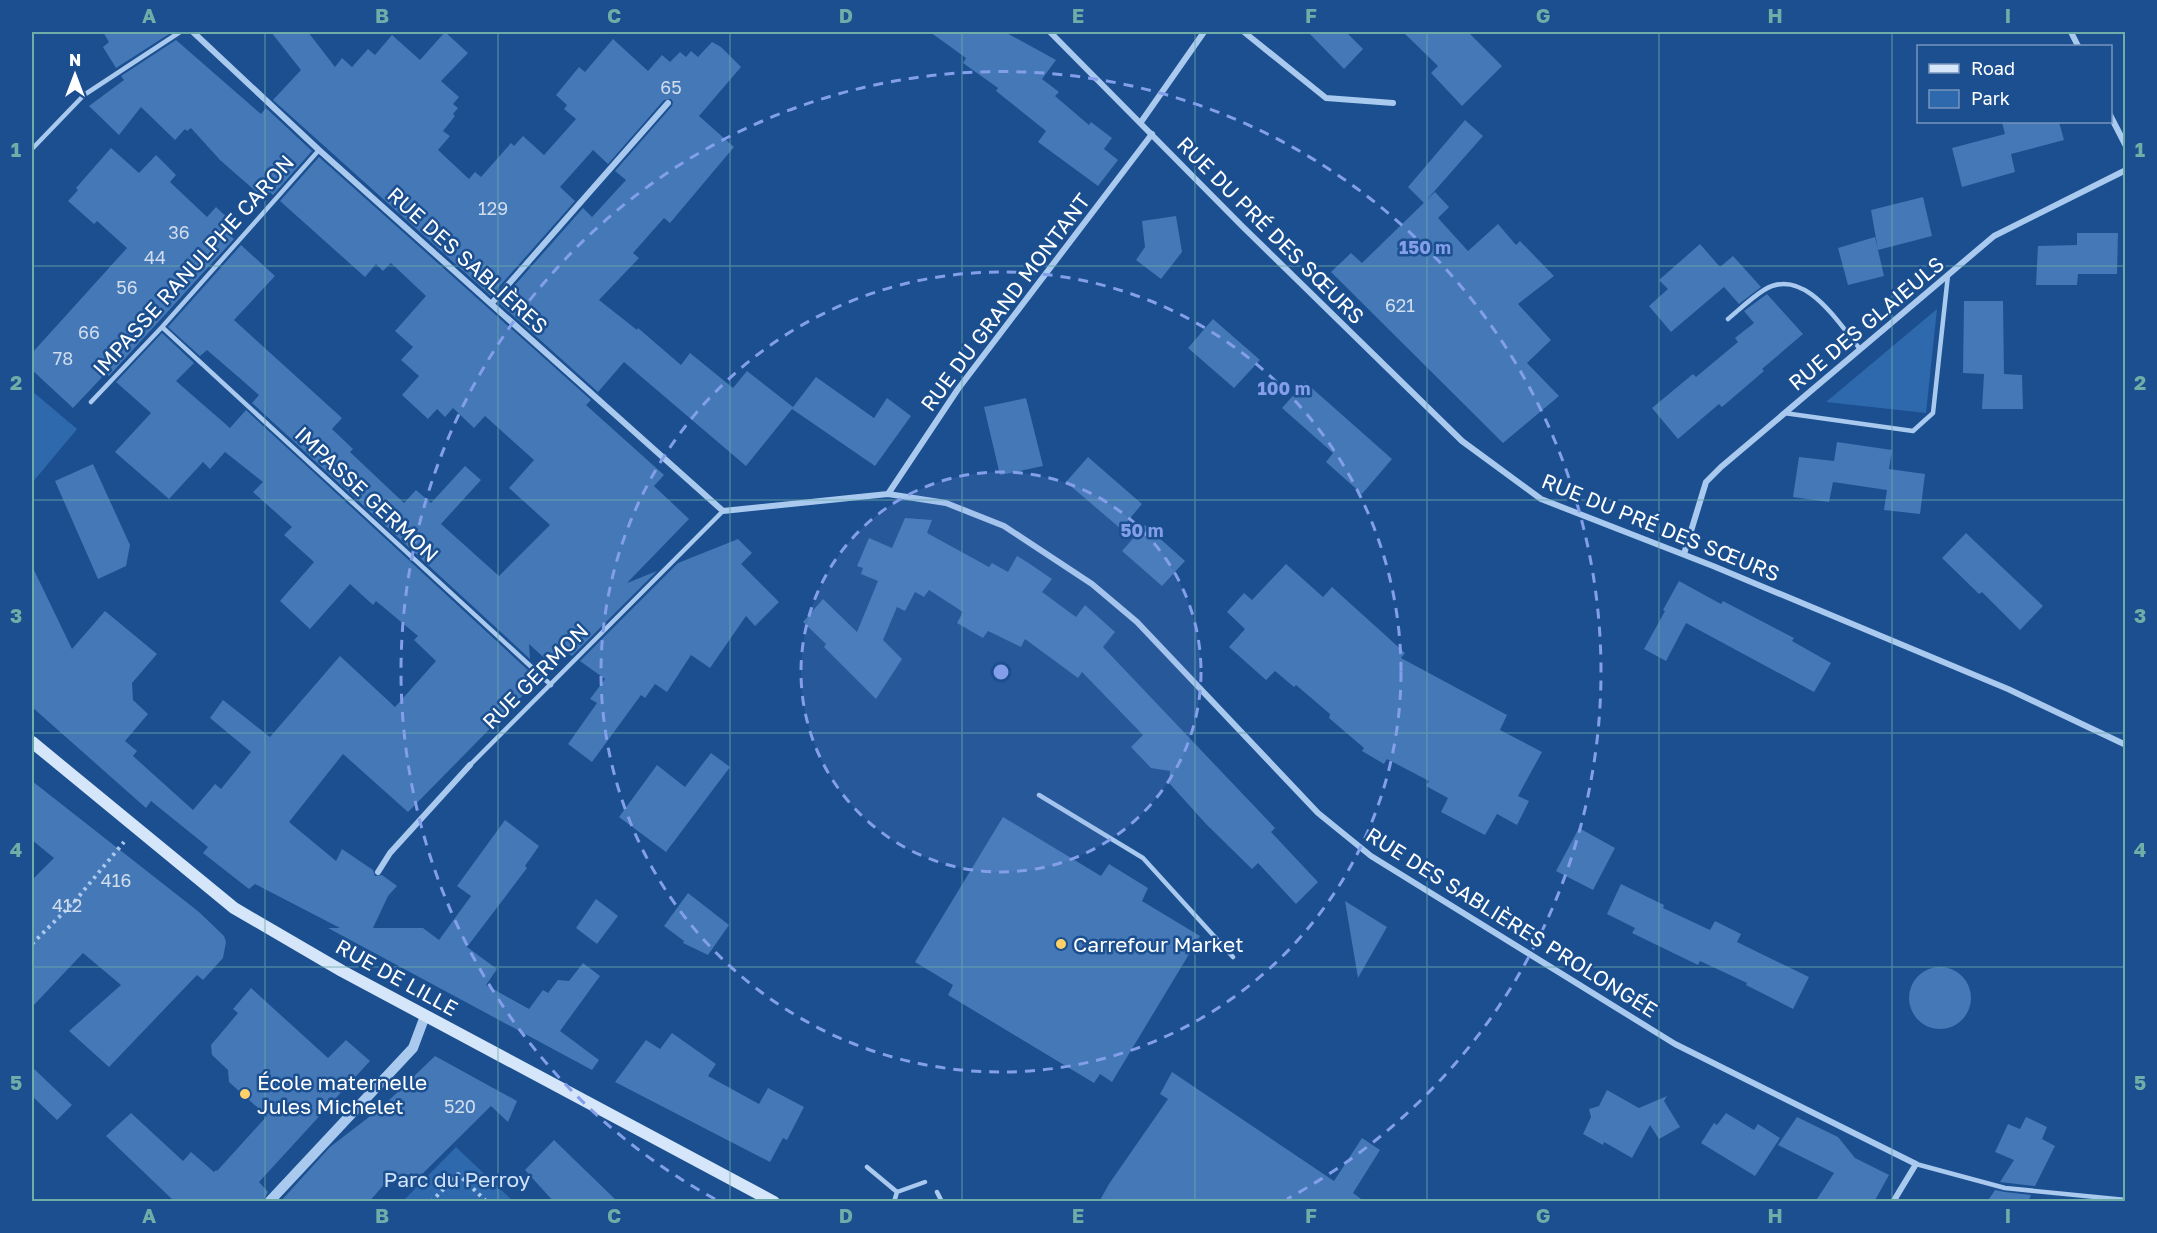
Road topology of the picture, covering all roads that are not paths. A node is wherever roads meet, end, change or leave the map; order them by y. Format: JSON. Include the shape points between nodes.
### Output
{"nodes":[{"id":1,"x":180,"y":32,"type":"edge"},
{"id":2,"x":193,"y":32,"type":"edge"},
{"id":3,"x":1050,"y":32,"type":"edge"},
{"id":4,"x":1204,"y":32,"type":"edge"},
{"id":5,"x":1244,"y":32,"type":"edge"},
{"id":6,"x":668,"y":103,"type":"dead end"},
{"id":7,"x":1393,"y":103,"type":"dead end"},
{"id":8,"x":2112,"y":119,"type":"edge"},
{"id":9,"x":1141,"y":122,"type":"junction"},
{"id":10,"x":1152,"y":134,"type":"junction"},
{"id":11,"x":2126,"y":146,"type":"edge"},
{"id":12,"x":32,"y":149,"type":"edge"},
{"id":13,"x":319,"y":150,"type":"junction"},
{"id":14,"x":2126,"y":170,"type":"edge"},
{"id":15,"x":1948,"y":275,"type":"junction"},
{"id":16,"x":492,"y":303,"type":"junction"},
{"id":17,"x":1728,"y":319,"type":"dead end"},
{"id":18,"x":162,"y":327,"type":"junction"},
{"id":19,"x":1860,"y":349,"type":"junction"},
{"id":20,"x":92,"y":402,"type":"dead end"},
{"id":21,"x":1784,"y":413,"type":"junction"},
{"id":22,"x":888,"y":494,"type":"junction"},
{"id":23,"x":723,"y":511,"type":"junction"},
{"id":24,"x":1684,"y":554,"type":"junction"},
{"id":25,"x":551,"y":685,"type":"junction"},
{"id":26,"x":32,"y":742,"type":"edge"},
{"id":27,"x":2126,"y":745,"type":"edge"},
{"id":28,"x":470,"y":765,"type":"joint"},
{"id":29,"x":1039,"y":795,"type":"dead end"},
{"id":30,"x":378,"y":872,"type":"dead end"},
{"id":31,"x":1233,"y":957,"type":"dead end"},
{"id":32,"x":425,"y":1016,"type":"junction"},
{"id":33,"x":1916,"y":1164,"type":"junction"},
{"id":34,"x":867,"y":1167,"type":"dead end"},
{"id":35,"x":925,"y":1182,"type":"dead end"},
{"id":36,"x":897,"y":1192,"type":"junction"},
{"id":37,"x":938,"y":1192,"type":"dead end"},
{"id":38,"x":2126,"y":1200,"type":"edge"},
{"id":39,"x":269,"y":1202,"type":"edge"},
{"id":40,"x":774,"y":1202,"type":"edge"},
{"id":41,"x":894,"y":1202,"type":"edge"},
{"id":42,"x":942,"y":1202,"type":"edge"},
{"id":43,"x":1893,"y":1202,"type":"edge"}],
"edges":[{"from":1,"to":12,"type":"lane","via":[[84,95]]},
{"from":2,"to":13,"type":"street","name":"RUE DES SABLIÈRES"},
{"from":3,"to":9,"type":"street","name":"RUE DU PRÉ DES SŒURS"},
{"from":4,"to":9,"type":"street"},
{"from":5,"to":7,"type":"street","via":[[1326,98]]},
{"from":6,"to":16,"type":"street"},
{"from":8,"to":11,"type":"street"},
{"from":9,"to":10,"type":"street","name":"RUE DU PRÉ DES SŒURS"},
{"from":10,"to":22,"type":"street","name":"RUE DU GRAND MONTANT","via":[[958,388]]},
{"from":10,"to":24,"type":"street","name":"RUE DU PRÉ DES SŒURS","via":[[1462,441],[1541,499]]},
{"from":13,"to":16,"type":"street","name":"RUE DES SABLIÈRES"},
{"from":13,"to":18,"type":"lane","name":"IMPASSE RANULPHE CARON"},
{"from":14,"to":15,"type":"street","name":"RUE DES GLAIEULS","via":[[1994,236]]},
{"from":15,"to":19,"type":"street","name":"RUE DES GLAIEULS"},
{"from":15,"to":21,"type":"lane","via":[[1933,413],[1913,431]]},
{"from":16,"to":23,"type":"street","name":"RUE DES SABLIÈRES"},
{"from":17,"to":19,"type":"lane","via":[[1765,289],[1781,284],[1798,286],[1814,295]]},
{"from":18,"to":20,"type":"lane","name":"IMPASSE RANULPHE CARON"},
{"from":18,"to":25,"type":"lane","name":"IMPASSE GERMON"},
{"from":19,"to":21,"type":"street","name":"RUE DES GLAIEULS"},
{"from":21,"to":24,"type":"street","name":"RUE DES GLAIEULS","via":[[1706,482]]},
{"from":22,"to":23,"type":"street","name":"RUE DES SABLIÈRES PROLONGÉE"},
{"from":22,"to":33,"type":"street","name":"RUE DES SABLIÈRES PROLONGÉE","via":[[946,503],[1004,526],[1092,584],[1137,622],[1318,813],[1371,856],[1675,1044]]},
{"from":23,"to":25,"type":"lane","name":"RUE GERMON"},
{"from":24,"to":27,"type":"street","name":"RUE DU PRÉ DES SŒURS","via":[[2008,689]]},
{"from":25,"to":28,"type":"lane","name":"RUE GERMON"},
{"from":26,"to":32,"type":"main road","name":"RUE DE LILLE","via":[[234,908]]},
{"from":28,"to":30,"type":"street","name":"RUE GERMON","via":[[390,853]]},
{"from":29,"to":31,"type":"lane","via":[[1143,858]]},
{"from":32,"to":39,"type":"street","via":[[413,1048]]},
{"from":32,"to":40,"type":"main road","name":"RUE DE LILLE"},
{"from":33,"to":38,"type":"lane","name":"RUE DES SABLIÈRES PROLONGÉE","via":[[2005,1188]]},
{"from":33,"to":43,"type":"street"},
{"from":34,"to":36,"type":"lane"},
{"from":35,"to":36,"type":"lane"},
{"from":36,"to":41,"type":"lane"},
{"from":37,"to":42,"type":"lane"}]}
